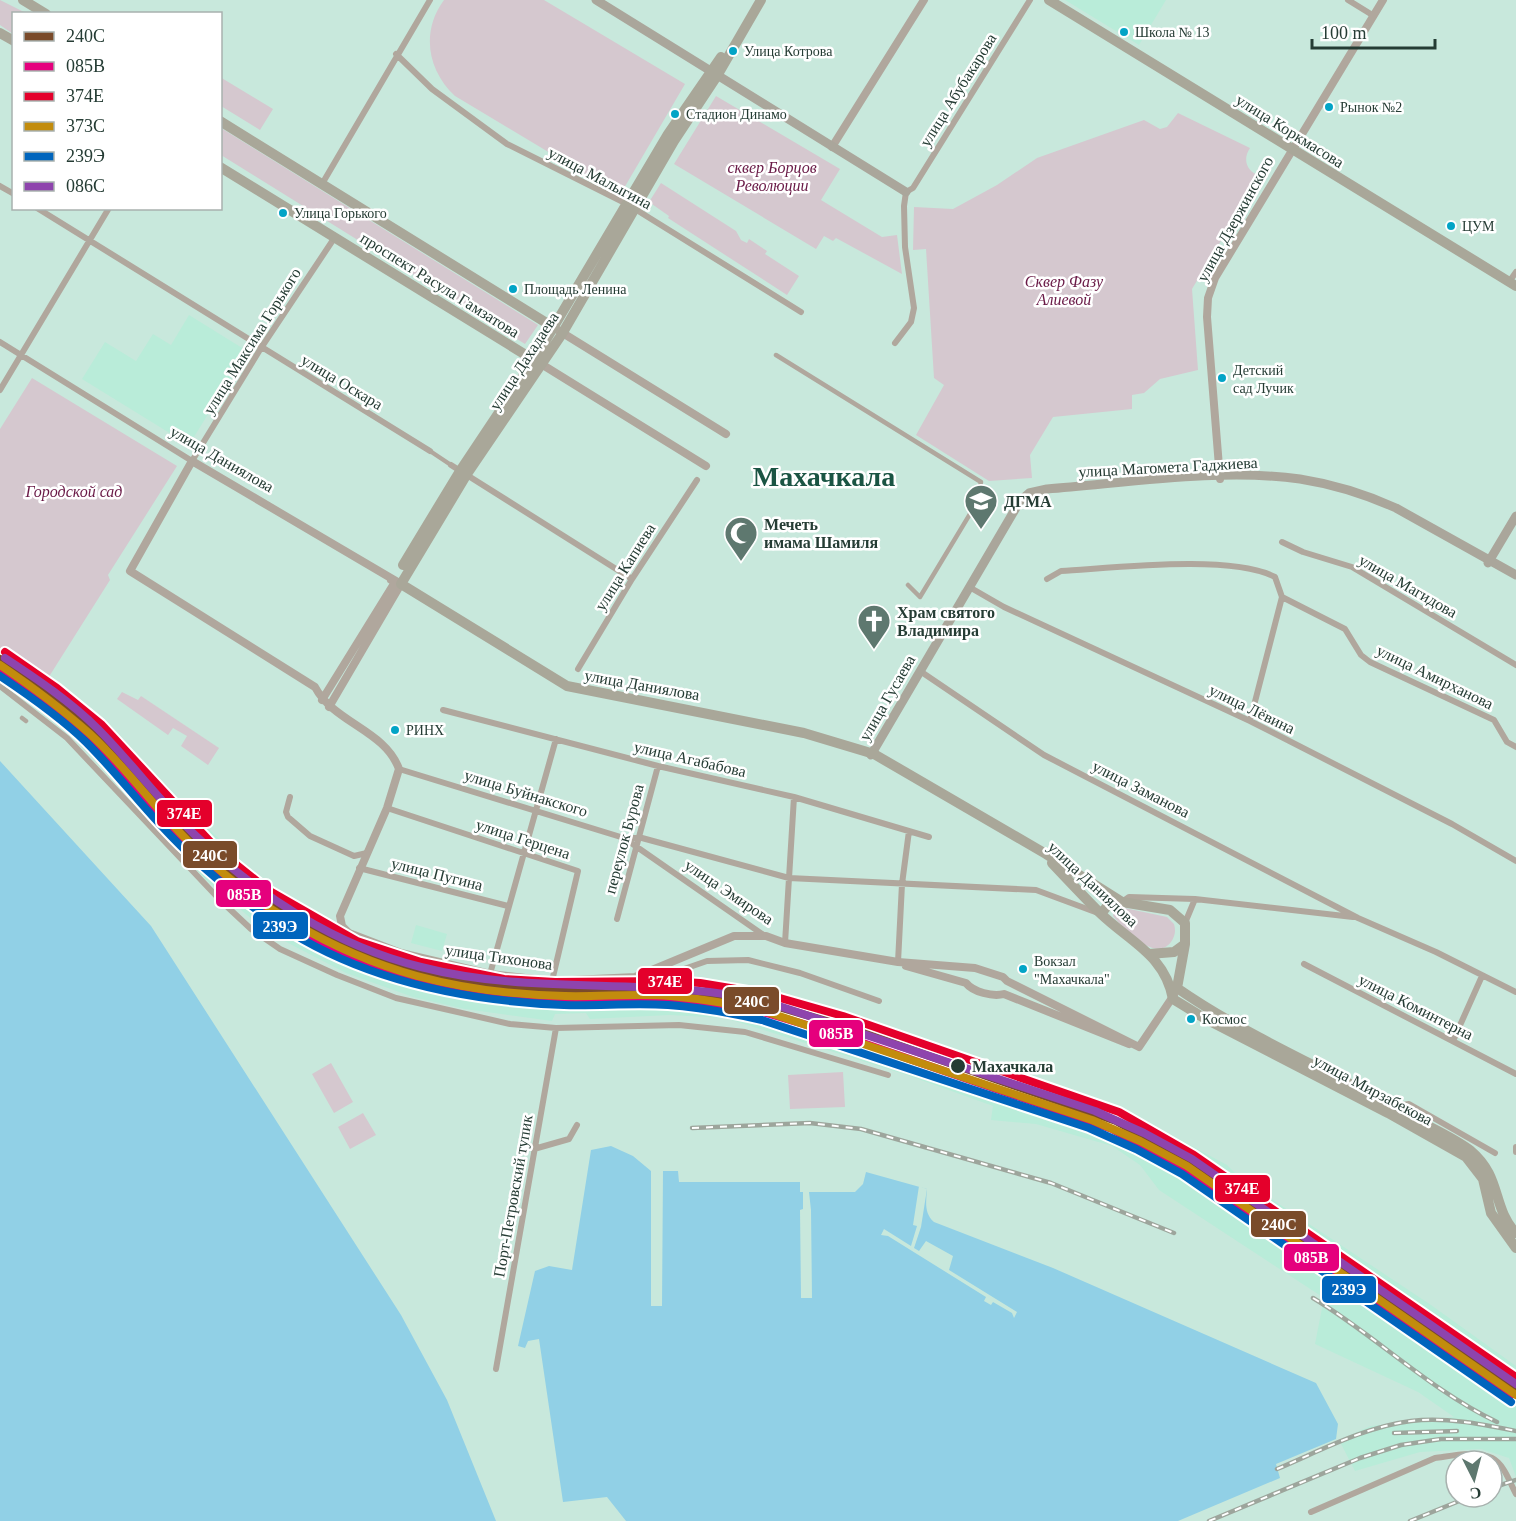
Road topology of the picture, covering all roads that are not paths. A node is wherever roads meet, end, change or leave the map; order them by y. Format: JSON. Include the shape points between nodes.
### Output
{"nodes":[{"id":1,"x":23,"y":0,"type":"edge"},
{"id":2,"x":430,"y":0,"type":"edge"},
{"id":3,"x":596,"y":0,"type":"edge"},
{"id":4,"x":754,"y":0,"type":"edge"},
{"id":5,"x":761,"y":0,"type":"edge"},
{"id":6,"x":924,"y":0,"type":"edge"},
{"id":7,"x":1030,"y":0,"type":"edge"},
{"id":8,"x":1049,"y":0,"type":"edge"},
{"id":9,"x":1348,"y":0,"type":"edge"},
{"id":10,"x":1383,"y":0,"type":"edge"},
{"id":11,"x":43,"y":12,"type":"edge"},
{"id":12,"x":1374,"y":16,"type":"junction"},
{"id":13,"x":396,"y":54,"type":"junction"},
{"id":14,"x":714,"y":74,"type":"junction"},
{"id":15,"x":222,"y":122,"type":"edge"},
{"id":16,"x":832,"y":147,"type":"junction"},
{"id":17,"x":1292,"y":148,"type":"junction"},
{"id":18,"x":222,"y":168,"type":"edge"},
{"id":19,"x":322,"y":184,"type":"junction"},
{"id":20,"x":906,"y":192,"type":"junction"},
{"id":21,"x":631,"y":206,"type":"junction"},
{"id":22,"x":40,"y":210,"type":"edge"},
{"id":23,"x":108,"y":210,"type":"edge"},
{"id":24,"x":335,"y":237,"type":"junction"},
{"id":25,"x":89,"y":241,"type":"junction"},
{"id":26,"x":1516,"y":272,"type":"edge"},
{"id":27,"x":1513,"y":284,"type":"edge"},
{"id":28,"x":801,"y":312,"type":"dead end"},
{"id":29,"x":558,"y":330,"type":"junction"},
{"id":30,"x":0,"y":342,"type":"edge"},
{"id":31,"x":895,"y":343,"type":"dead end"},
{"id":32,"x":261,"y":348,"type":"junction"},
{"id":33,"x":20,"y":355,"type":"junction"},
{"id":34,"x":776,"y":355,"type":"dead end"},
{"id":35,"x":538,"y":362,"type":"junction"},
{"id":36,"x":0,"y":390,"type":"edge"},
{"id":37,"x":726,"y":434,"type":"dead end"},
{"id":38,"x":430,"y":451,"type":"joint"},
{"id":39,"x":192,"y":461,"type":"junction"},
{"id":40,"x":706,"y":466,"type":"dead end"},
{"id":41,"x":459,"y":470,"type":"junction"},
{"id":42,"x":1220,"y":478,"type":"junction"},
{"id":43,"x":697,"y":480,"type":"dead end"},
{"id":44,"x":1038,"y":493,"type":"joint"},
{"id":45,"x":1020,"y":501,"type":"joint"},
{"id":46,"x":1516,"y":516,"type":"edge"},
{"id":47,"x":1282,"y":542,"type":"dead end"},
{"id":48,"x":1489,"y":562,"type":"junction"},
{"id":49,"x":1516,"y":575,"type":"edge"},
{"id":50,"x":632,"y":579,"type":"junction"},
{"id":51,"x":1047,"y":579,"type":"dead end"},
{"id":52,"x":1516,"y":580,"type":"edge"},
{"id":53,"x":398,"y":583,"type":"junction"},
{"id":54,"x":909,"y":585,"type":"dead end"},
{"id":55,"x":971,"y":589,"type":"junction"},
{"id":56,"x":1282,"y":597,"type":"junction"},
{"id":57,"x":1516,"y":665,"type":"edge"},
{"id":58,"x":578,"y":669,"type":"dead end"},
{"id":59,"x":921,"y":672,"type":"junction"},
{"id":60,"x":0,"y":686,"type":"edge"},
{"id":61,"x":322,"y":700,"type":"junction"},
{"id":62,"x":30,"y":707,"type":"junction"},
{"id":63,"x":329,"y":707,"type":"junction"},
{"id":64,"x":443,"y":710,"type":"dead end"},
{"id":65,"x":24,"y":718,"type":"dead end"},
{"id":66,"x":1250,"y":722,"type":"junction"},
{"id":67,"x":556,"y":739,"type":"junction"},
{"id":68,"x":1516,"y":747,"type":"edge"},
{"id":69,"x":872,"y":755,"type":"junction"},
{"id":70,"x":658,"y":766,"type":"junction"},
{"id":71,"x":399,"y":769,"type":"junction"},
{"id":72,"x":290,"y":797,"type":"dead end"},
{"id":73,"x":794,"y":797,"type":"junction"},
{"id":74,"x":387,"y":808,"type":"junction"},
{"id":75,"x":537,"y":811,"type":"junction"},
{"id":76,"x":909,"y":831,"type":"junction"},
{"id":77,"x":929,"y":837,"type":"dead end"},
{"id":78,"x":624,"y":838,"type":"junction"},
{"id":79,"x":637,"y":838,"type":"junction"},
{"id":80,"x":635,"y":847,"type":"junction"},
{"id":81,"x":367,"y":853,"type":"junction"},
{"id":82,"x":524,"y":854,"type":"junction"},
{"id":83,"x":1516,"y":861,"type":"edge"},
{"id":84,"x":359,"y":868,"type":"junction"},
{"id":85,"x":789,"y":878,"type":"junction"},
{"id":86,"x":902,"y":884,"type":"junction"},
{"id":87,"x":1195,"y":899,"type":"junction"},
{"id":88,"x":1122,"y":902,"type":"junction"},
{"id":89,"x":508,"y":906,"type":"junction"},
{"id":90,"x":1101,"y":914,"type":"junction"},
{"id":91,"x":1358,"y":918,"type":"junction"},
{"id":92,"x":617,"y":919,"type":"dead end"},
{"id":93,"x":1185,"y":923,"type":"junction"},
{"id":94,"x":766,"y":936,"type":"junction"},
{"id":95,"x":785,"y":943,"type":"junction"},
{"id":96,"x":1185,"y":944,"type":"junction"},
{"id":97,"x":1149,"y":954,"type":"junction"},
{"id":98,"x":898,"y":962,"type":"junction"},
{"id":99,"x":1304,"y":964,"type":"dead end"},
{"id":100,"x":970,"y":969,"type":"junction"},
{"id":101,"x":644,"y":973,"type":"junction"},
{"id":102,"x":490,"y":974,"type":"junction"},
{"id":103,"x":1482,"y":976,"type":"junction"},
{"id":104,"x":552,"y":981,"type":"junction"},
{"id":105,"x":1007,"y":981,"type":"junction"},
{"id":106,"x":966,"y":983,"type":"junction"},
{"id":107,"x":1516,"y":992,"type":"edge"},
{"id":108,"x":1175,"y":993,"type":"junction"},
{"id":109,"x":1004,"y":994,"type":"junction"},
{"id":110,"x":879,"y":1001,"type":"dead end"},
{"id":111,"x":556,"y":1028,"type":"junction"},
{"id":112,"x":1453,"y":1041,"type":"junction"},
{"id":113,"x":1139,"y":1047,"type":"junction"},
{"id":114,"x":1516,"y":1074,"type":"edge"},
{"id":115,"x":888,"y":1075,"type":"dead end"},
{"id":116,"x":1390,"y":1109,"type":"junction"},
{"id":117,"x":577,"y":1125,"type":"dead end"},
{"id":118,"x":534,"y":1149,"type":"junction"},
{"id":119,"x":1495,"y":1153,"type":"dead end"},
{"id":120,"x":1516,"y":1233,"type":"edge"},
{"id":121,"x":1516,"y":1248,"type":"edge"},
{"id":122,"x":496,"y":1369,"type":"dead end"},
{"id":123,"x":1516,"y":1494,"type":"edge"},
{"id":124,"x":1311,"y":1512,"type":"dead end"}],
"edges":[{"from":1,"to":11,"type":"main road"},
{"from":2,"to":13,"type":"street"},
{"from":3,"to":14,"type":"main road"},
{"from":4,"to":14,"type":"main road","name":"улица Дахадаева"},
{"from":5,"to":14,"type":"main road","name":"улица Дахадаева"},
{"from":6,"to":16,"type":"street"},
{"from":7,"to":20,"type":"street","name":"улица Абубакарова","via":[[913,188]]},
{"from":8,"to":17,"type":"main road","name":"улица Коркмасова"},
{"from":9,"to":12,"type":"street"},
{"from":10,"to":12,"type":"street","name":"улица Дзержинского"},
{"from":12,"to":17,"type":"street","name":"улица Дзержинского"},
{"from":13,"to":19,"type":"street"},
{"from":13,"to":21,"type":"street","name":"улица Малыгина","via":[[432,89],[507,144]]},
{"from":14,"to":16,"type":"main road"},
{"from":14,"to":21,"type":"main road","name":"улица Дахадаева"},
{"from":15,"to":19,"type":"main road","name":"проспект Расула Гамзатова"},
{"from":16,"to":20,"type":"main road"},
{"from":17,"to":27,"type":"main road","name":"улица Коркмасова"},
{"from":17,"to":42,"type":"street","name":"улица Дзержинского","via":[[1215,278],[1208,298]]},
{"from":18,"to":24,"type":"main road","name":"проспект Расула Гамзатова"},
{"from":19,"to":29,"type":"main road","name":"проспект Расула Гамзатова"},
{"from":20,"to":31,"type":"street","via":[[905,246],[914,308],[911,322]]},
{"from":21,"to":28,"type":"street","name":"улица Малыгина"},
{"from":21,"to":29,"type":"main road","name":"улица Дахадаева"},
{"from":22,"to":25,"type":"street","name":"улица Оскара"},
{"from":23,"to":25,"type":"street"},
{"from":24,"to":32,"type":"street","name":"улица Максима Горького"},
{"from":24,"to":35,"type":"main road","name":"проспект Расула Гамзатова"},
{"from":25,"to":32,"type":"street","name":"улица Оскара"},
{"from":25,"to":33,"type":"street"},
{"from":26,"to":27,"type":"street"},
{"from":29,"to":35,"type":"main road","name":"улица Дахадаева"},
{"from":29,"to":37,"type":"street","name":"проспект Расула Гамзатова"},
{"from":30,"to":33,"type":"street","name":"улица Даниялова"},
{"from":32,"to":38,"type":"street","name":"улица Оскара"},
{"from":32,"to":39,"type":"street","name":"улица Максима Горького"},
{"from":33,"to":36,"type":"street"},
{"from":33,"to":39,"type":"street","name":"улица Даниялова"},
{"from":34,"to":54,"type":"street","via":[[981,482],[976,504],[920,597]]},
{"from":35,"to":40,"type":"street","name":"проспект Расула Гамзатова"},
{"from":35,"to":41,"type":"main road","name":"улица Дахадаева"},
{"from":38,"to":41,"type":"street","name":"улица Оскара"},
{"from":39,"to":53,"type":"street","name":"улица Даниялова"},
{"from":39,"to":61,"type":"street","via":[[130,571],[315,687]]},
{"from":41,"to":50,"type":"street","name":"улица Оскара"},
{"from":41,"to":53,"type":"main road","name":"улица Дахадаева"},
{"from":42,"to":44,"type":"main road","name":"улица Магомета Гаджиева"},
{"from":42,"to":45,"type":"main road","name":"улица Магомета Гаджиева","via":[[1047,489]]},
{"from":42,"to":48,"type":"main road","name":"улица Магомета Гаджиева","via":[[1299,482],[1348,494],[1395,512]]},
{"from":43,"to":50,"type":"street","name":"улица Капиева"},
{"from":44,"to":55,"type":"main road","name":"улица Гусаева","via":[[1021,503]]},
{"from":45,"to":55,"type":"main road","name":"улица Гусаева"},
{"from":46,"to":48,"type":"main road"},
{"from":47,"to":57,"type":"street","name":"улица Магидова","via":[[1352,567]]},
{"from":48,"to":49,"type":"main road","name":"улица Магомета Гаджиева"},
{"from":48,"to":52,"type":"main road","name":"улица Магомета Гаджиева"},
{"from":50,"to":58,"type":"street","name":"улица Капиева"},
{"from":51,"to":56,"type":"street","via":[[1061,571],[1185,564],[1263,571],[1275,577]]},
{"from":53,"to":61,"type":"street","name":"улица Дахадаева"},
{"from":53,"to":63,"type":"street","name":"улица Дахадаева"},
{"from":53,"to":69,"type":"main road","name":"улица Даниялова","via":[[567,686],[793,730]]},
{"from":55,"to":59,"type":"main road","name":"улица Гусаева"},
{"from":55,"to":66,"type":"street","name":"улица Лёвина"},
{"from":56,"to":66,"type":"street"},
{"from":56,"to":68,"type":"street","name":"улица Амирханова","via":[[1345,629],[1370,662],[1494,720],[1508,742]]},
{"from":59,"to":69,"type":"main road","name":"улица Гусаева"},
{"from":59,"to":91,"type":"street","name":"улица Заманова","via":[[1044,755]]},
{"from":60,"to":62,"type":"street"},
{"from":61,"to":63,"type":"street"},
{"from":62,"to":65,"type":"street"},
{"from":62,"to":111,"type":"street","via":[[84,755],[221,901],[280,949],[396,998],[510,1024]]},
{"from":63,"to":71,"type":"street","via":[[388,748]]},
{"from":64,"to":67,"type":"street","name":"улица Агабабова"},
{"from":66,"to":83,"type":"street","name":"улица Лёвина"},
{"from":67,"to":70,"type":"street","name":"улица Агабабова"},
{"from":67,"to":75,"type":"street"},
{"from":69,"to":88,"type":"main road","name":"улица Даниялова"},
{"from":69,"to":90,"type":"main road","name":"улица Даниялова","via":[[1045,856]]},
{"from":70,"to":73,"type":"street","name":"улица Агабабова"},
{"from":70,"to":79,"type":"street","name":"переулок Бурова"},
{"from":71,"to":74,"type":"street"},
{"from":71,"to":75,"type":"street","name":"улица Буйнакского"},
{"from":72,"to":81,"type":"street","via":[[288,817],[310,836],[354,856]]},
{"from":73,"to":76,"type":"street","name":"улица Агабабова"},
{"from":73,"to":85,"type":"street"},
{"from":74,"to":81,"type":"street"},
{"from":74,"to":82,"type":"street","name":"улица Герцена"},
{"from":75,"to":78,"type":"street","name":"улица Буйнакского"},
{"from":75,"to":82,"type":"street"},
{"from":76,"to":77,"type":"street","name":"улица Агабабова"},
{"from":76,"to":86,"type":"street"},
{"from":78,"to":79,"type":"street","name":"улица Буйнакского"},
{"from":78,"to":80,"type":"street","name":"улица Эмирова"},
{"from":79,"to":80,"type":"street","name":"переулок Бурова"},
{"from":79,"to":85,"type":"street","name":"улица Буйнакского"},
{"from":80,"to":92,"type":"street","name":"переулок Бурова"},
{"from":80,"to":94,"type":"street","name":"улица Эмирова"},
{"from":81,"to":84,"type":"street"},
{"from":82,"to":89,"type":"street"},
{"from":82,"to":104,"type":"street","name":"улица Герцена","via":[[578,872]]},
{"from":84,"to":89,"type":"street","name":"улица Пугина"},
{"from":84,"to":102,"type":"street","name":"улица Тихонова","via":[[340,921],[349,933],[401,954]]},
{"from":85,"to":86,"type":"street","name":"улица Буйнакского"},
{"from":85,"to":95,"type":"street"},
{"from":86,"to":90,"type":"street","name":"улица Буйнакского","via":[[1036,890]]},
{"from":86,"to":98,"type":"street"},
{"from":87,"to":88,"type":"street","name":"улица Заманова","via":[[1129,897]]},
{"from":87,"to":91,"type":"street","name":"улица Заманова"},
{"from":87,"to":93,"type":"street"},
{"from":88,"to":90,"type":"main road","via":[[1108,905]]},
{"from":88,"to":93,"type":"main road","name":"улица Даниялова","via":[[1170,910]]},
{"from":89,"to":102,"type":"street"},
{"from":90,"to":97,"type":"main road","name":"улица Даниялова"},
{"from":91,"to":103,"type":"street","name":"улица Заманова"},
{"from":93,"to":96,"type":"main road"},
{"from":94,"to":95,"type":"street","name":"улица Эмирова"},
{"from":94,"to":101,"type":"street","name":"улица Тихонова","via":[[734,936]]},
{"from":95,"to":98,"type":"street","name":"улица Эмирова"},
{"from":96,"to":97,"type":"main road","via":[[1174,952]]},
{"from":96,"to":108,"type":"main road"},
{"from":97,"to":108,"type":"main road","name":"улица Даниялова","via":[[1169,978]]},
{"from":98,"to":100,"type":"street","name":"улица Эмирова"},
{"from":98,"to":106,"type":"street","name":"улица Эмирова"},
{"from":99,"to":112,"type":"street","name":"улица Коминтерна"},
{"from":100,"to":105,"type":"street","name":"улица Эмирова"},
{"from":100,"to":106,"type":"street"},
{"from":101,"to":104,"type":"street","name":"улица Тихонова","via":[[635,977]]},
{"from":101,"to":110,"type":"street","via":[[661,977],[707,961],[748,960],[800,973]]},
{"from":102,"to":104,"type":"street","name":"улица Тихонова"},
{"from":103,"to":107,"type":"street","name":"улица Заманова"},
{"from":103,"to":112,"type":"street"},
{"from":105,"to":109,"type":"street"},
{"from":105,"to":113,"type":"street","name":"улица Эмирова"},
{"from":106,"to":109,"type":"street","name":"улица Эмирова","via":[[970,988],[997,996]]},
{"from":108,"to":113,"type":"street"},
{"from":108,"to":116,"type":"main road","name":"улица Мирзабекова"},
{"from":109,"to":113,"type":"street","name":"улица Эмирова"},
{"from":111,"to":115,"type":"street","via":[[679,1025],[745,1032]]},
{"from":111,"to":118,"type":"street","name":"Порт-Петровский тупик"},
{"from":112,"to":114,"type":"street","name":"улица Коминтерна"},
{"from":116,"to":119,"type":"street","via":[[1409,1104]]},
{"from":116,"to":120,"type":"main road","name":"улица Мирзабекова","via":[[1471,1151],[1492,1174],[1500,1207]]},
{"from":116,"to":121,"type":"main road","name":"улица Мирзабекова","via":[[1466,1157],[1483,1179],[1491,1213]]},
{"from":117,"to":118,"type":"street","via":[[569,1139]]},
{"from":118,"to":122,"type":"street","name":"Порт-Петровский тупик"},
{"from":123,"to":124,"type":"street","via":[[1501,1466],[1492,1458],[1456,1455],[1435,1458]]}]}
